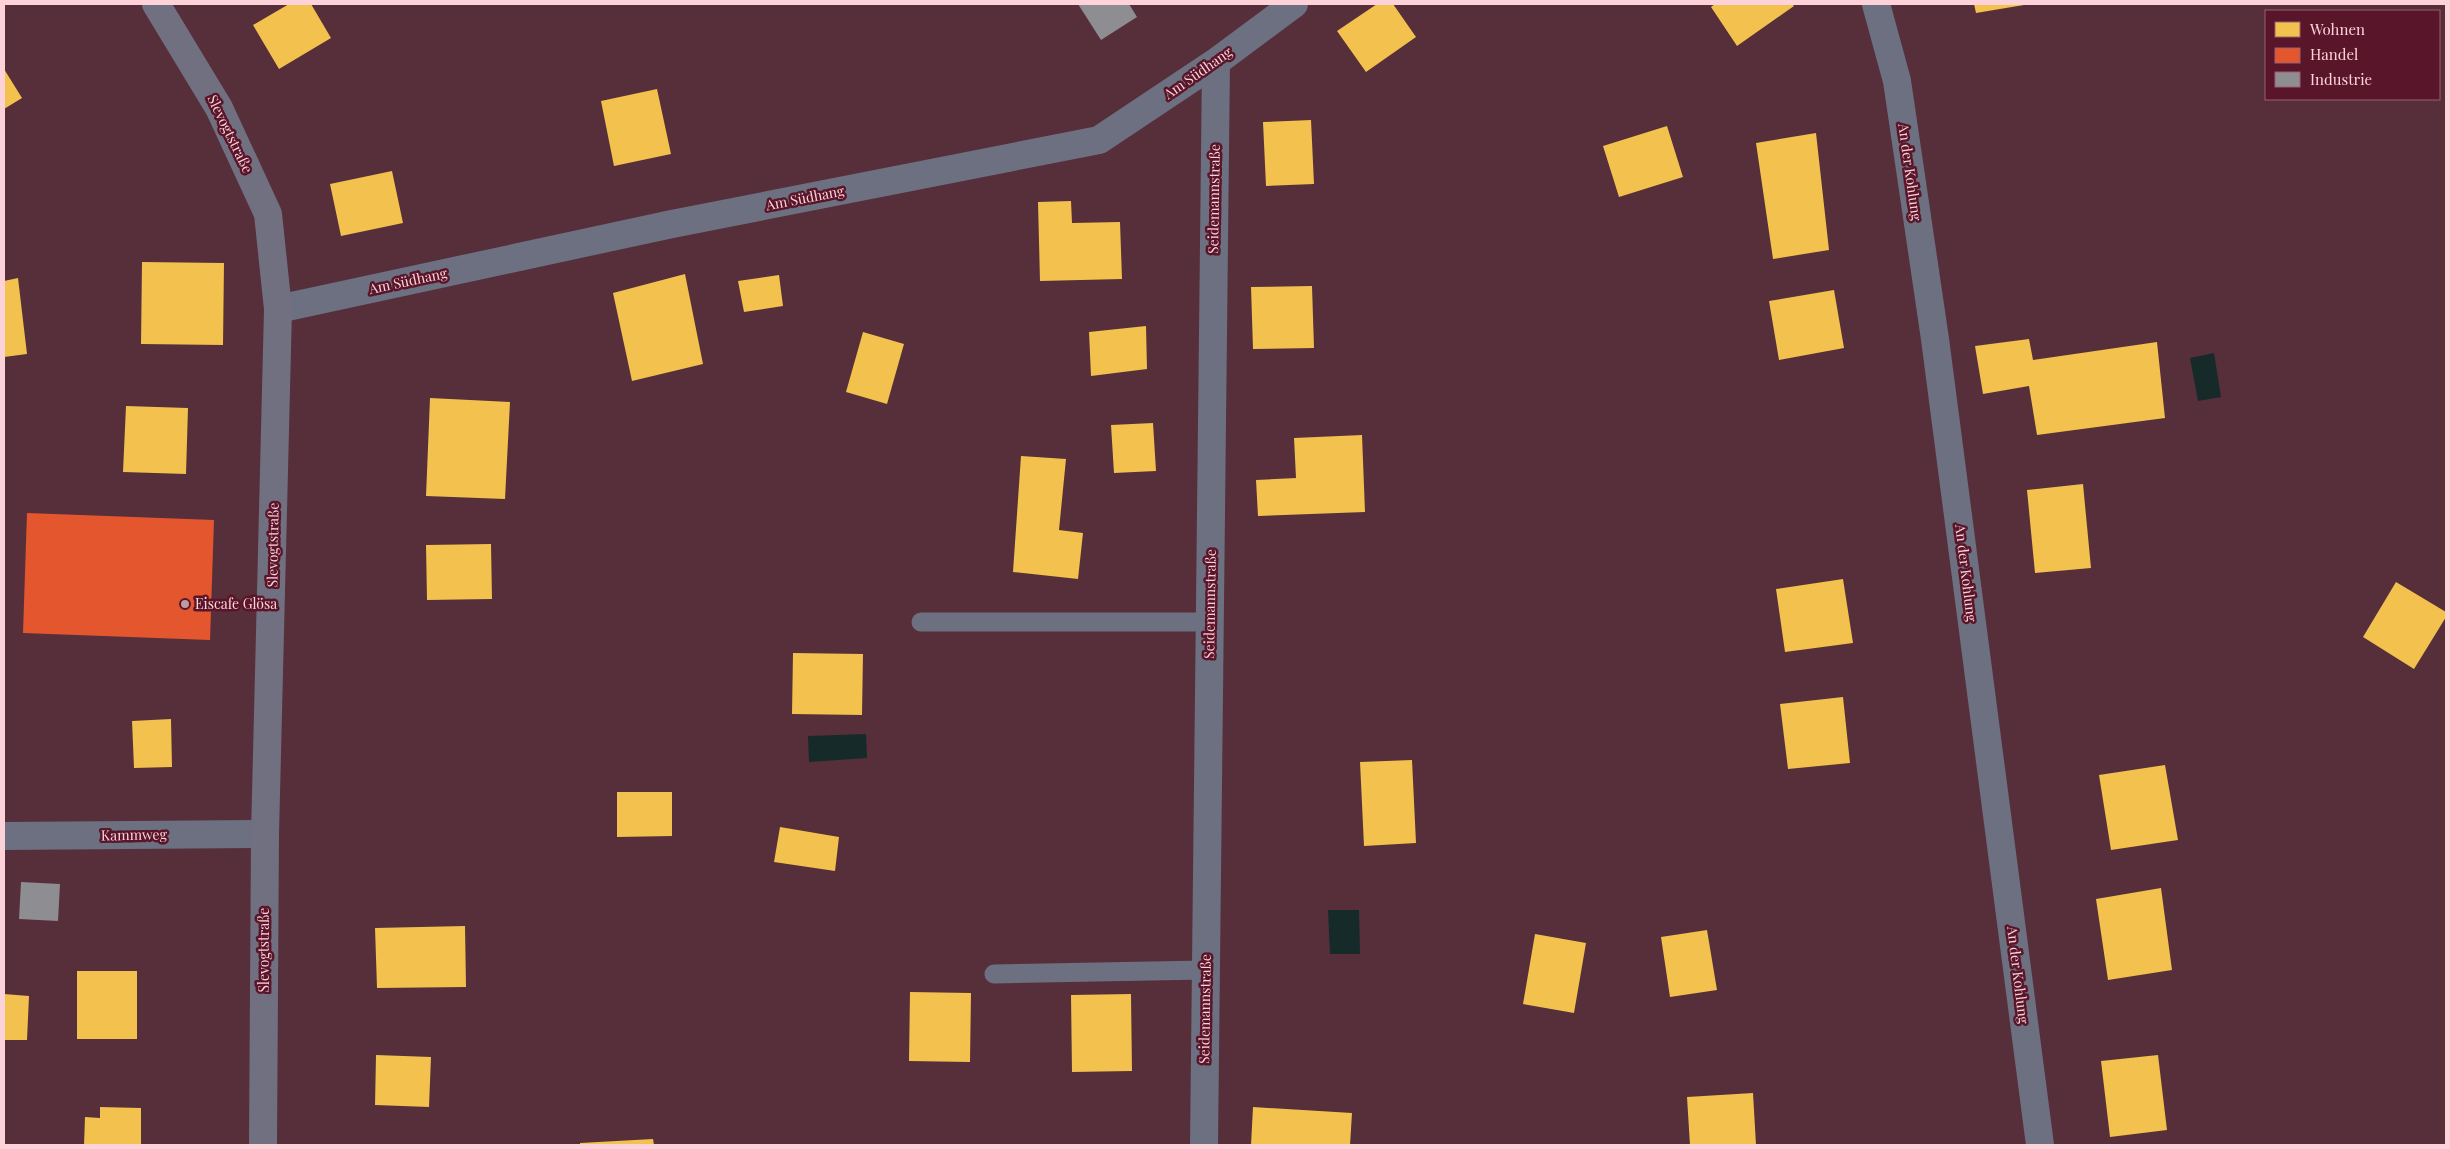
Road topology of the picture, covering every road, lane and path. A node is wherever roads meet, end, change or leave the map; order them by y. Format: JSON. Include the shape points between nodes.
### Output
{"nodes":[{"id":1,"x":156,"y":4,"type":"edge"},
{"id":2,"x":1294,"y":4,"type":"edge"},
{"id":3,"x":1876,"y":4,"type":"edge"},
{"id":4,"x":1216,"y":62,"type":"junction"},
{"id":5,"x":278,"y":309,"type":"junction"},
{"id":6,"x":921,"y":622,"type":"dead end"},
{"id":7,"x":1209,"y":622,"type":"junction"},
{"id":8,"x":265,"y":834,"type":"junction"},
{"id":9,"x":4,"y":836,"type":"edge"},
{"id":10,"x":1206,"y":970,"type":"junction"},
{"id":11,"x":994,"y":974,"type":"dead end"},
{"id":12,"x":263,"y":1145,"type":"edge"},
{"id":13,"x":1204,"y":1145,"type":"edge"},
{"id":14,"x":2040,"y":1145,"type":"edge"}],
"edges":[{"from":1,"to":5,"type":"street","name":"Slevogtstraße","via":[[219,108],[268,214]]},
{"from":2,"to":4,"type":"street","name":"Am Südhang"},
{"from":3,"to":14,"type":"street","name":"An der Kohlung","via":[[1897,81],[1934,330]]},
{"from":4,"to":5,"type":"street","name":"Am Südhang","via":[[1100,140],[682,222]]},
{"from":4,"to":7,"type":"street","name":"Seidemannstraße"},
{"from":5,"to":8,"type":"street","name":"Slevogtstraße"},
{"from":6,"to":7,"type":"lane"},
{"from":7,"to":10,"type":"street","name":"Seidemannstraße"},
{"from":8,"to":9,"type":"street","name":"Kammweg"},
{"from":8,"to":12,"type":"street","name":"Slevogtstraße"},
{"from":10,"to":11,"type":"lane"},
{"from":10,"to":13,"type":"street","name":"Seidemannstraße"}]}
